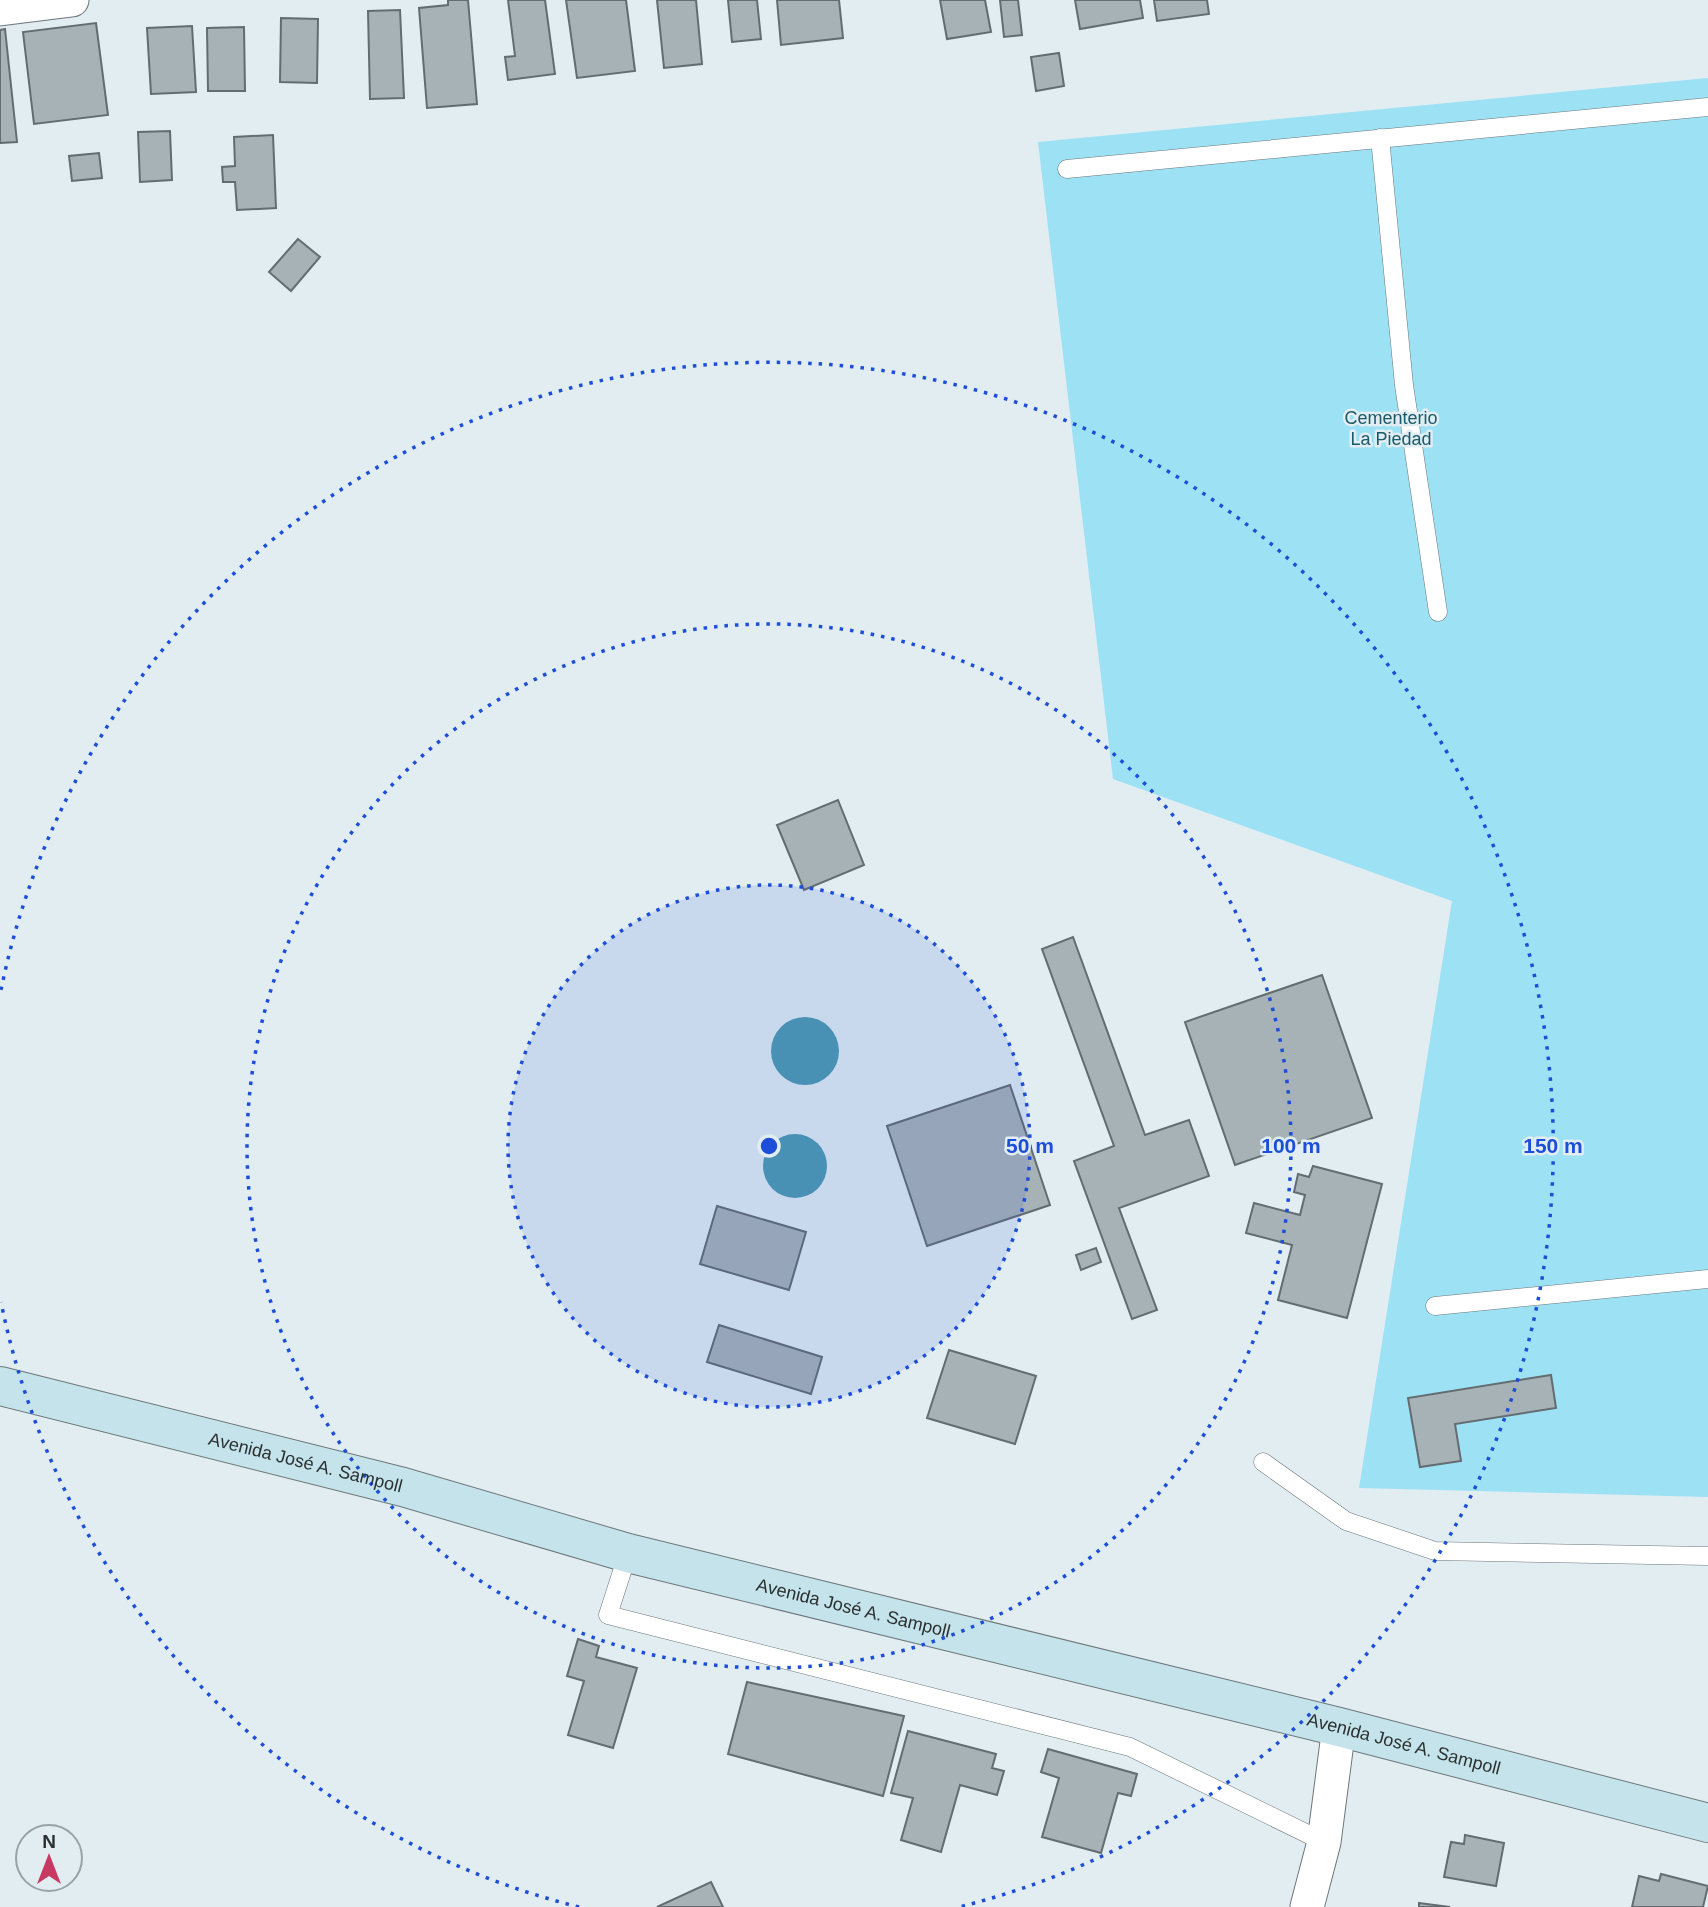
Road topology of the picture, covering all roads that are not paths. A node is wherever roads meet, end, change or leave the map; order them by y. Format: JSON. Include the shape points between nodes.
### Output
{"nodes":[{"id":1,"x":72,"y":0,"type":"edge"},
{"id":2,"x":0,"y":9,"type":"edge"},
{"id":3,"x":1708,"y":107,"type":"edge"},
{"id":4,"x":1380,"y":138,"type":"junction"},
{"id":5,"x":1068,"y":169,"type":"dead end"},
{"id":6,"x":1438,"y":612,"type":"dead end"},
{"id":7,"x":1708,"y":1279,"type":"edge"},
{"id":8,"x":1435,"y":1306,"type":"dead end"},
{"id":9,"x":0,"y":1386,"type":"edge"},
{"id":10,"x":1263,"y":1462,"type":"dead end"},
{"id":11,"x":628,"y":1553,"type":"junction"},
{"id":12,"x":1708,"y":1556,"type":"edge"},
{"id":13,"x":1339,"y":1727,"type":"junction"},
{"id":14,"x":1708,"y":1823,"type":"edge"},
{"id":15,"x":1324,"y":1842,"type":"junction"},
{"id":16,"x":1307,"y":1907,"type":"edge"}],
"edges":[{"from":1,"to":2,"type":"street"},
{"from":3,"to":4,"type":"lane"},
{"from":4,"to":5,"type":"lane"},
{"from":4,"to":6,"type":"lane","via":[[1404,385]]},
{"from":7,"to":8,"type":"lane"},
{"from":9,"to":11,"type":"street","name":"Avenida José A. Sampoll","via":[[403,1487]]},
{"from":10,"to":12,"type":"lane","via":[[1346,1521],[1435,1551]]},
{"from":11,"to":13,"type":"street","name":"Avenida José A. Sampoll"},
{"from":11,"to":15,"type":"lane","via":[[608,1615],[1130,1747]]},
{"from":13,"to":14,"type":"street","name":"Avenida José A. Sampoll"},
{"from":13,"to":15,"type":"street"},
{"from":15,"to":16,"type":"street"}]}
